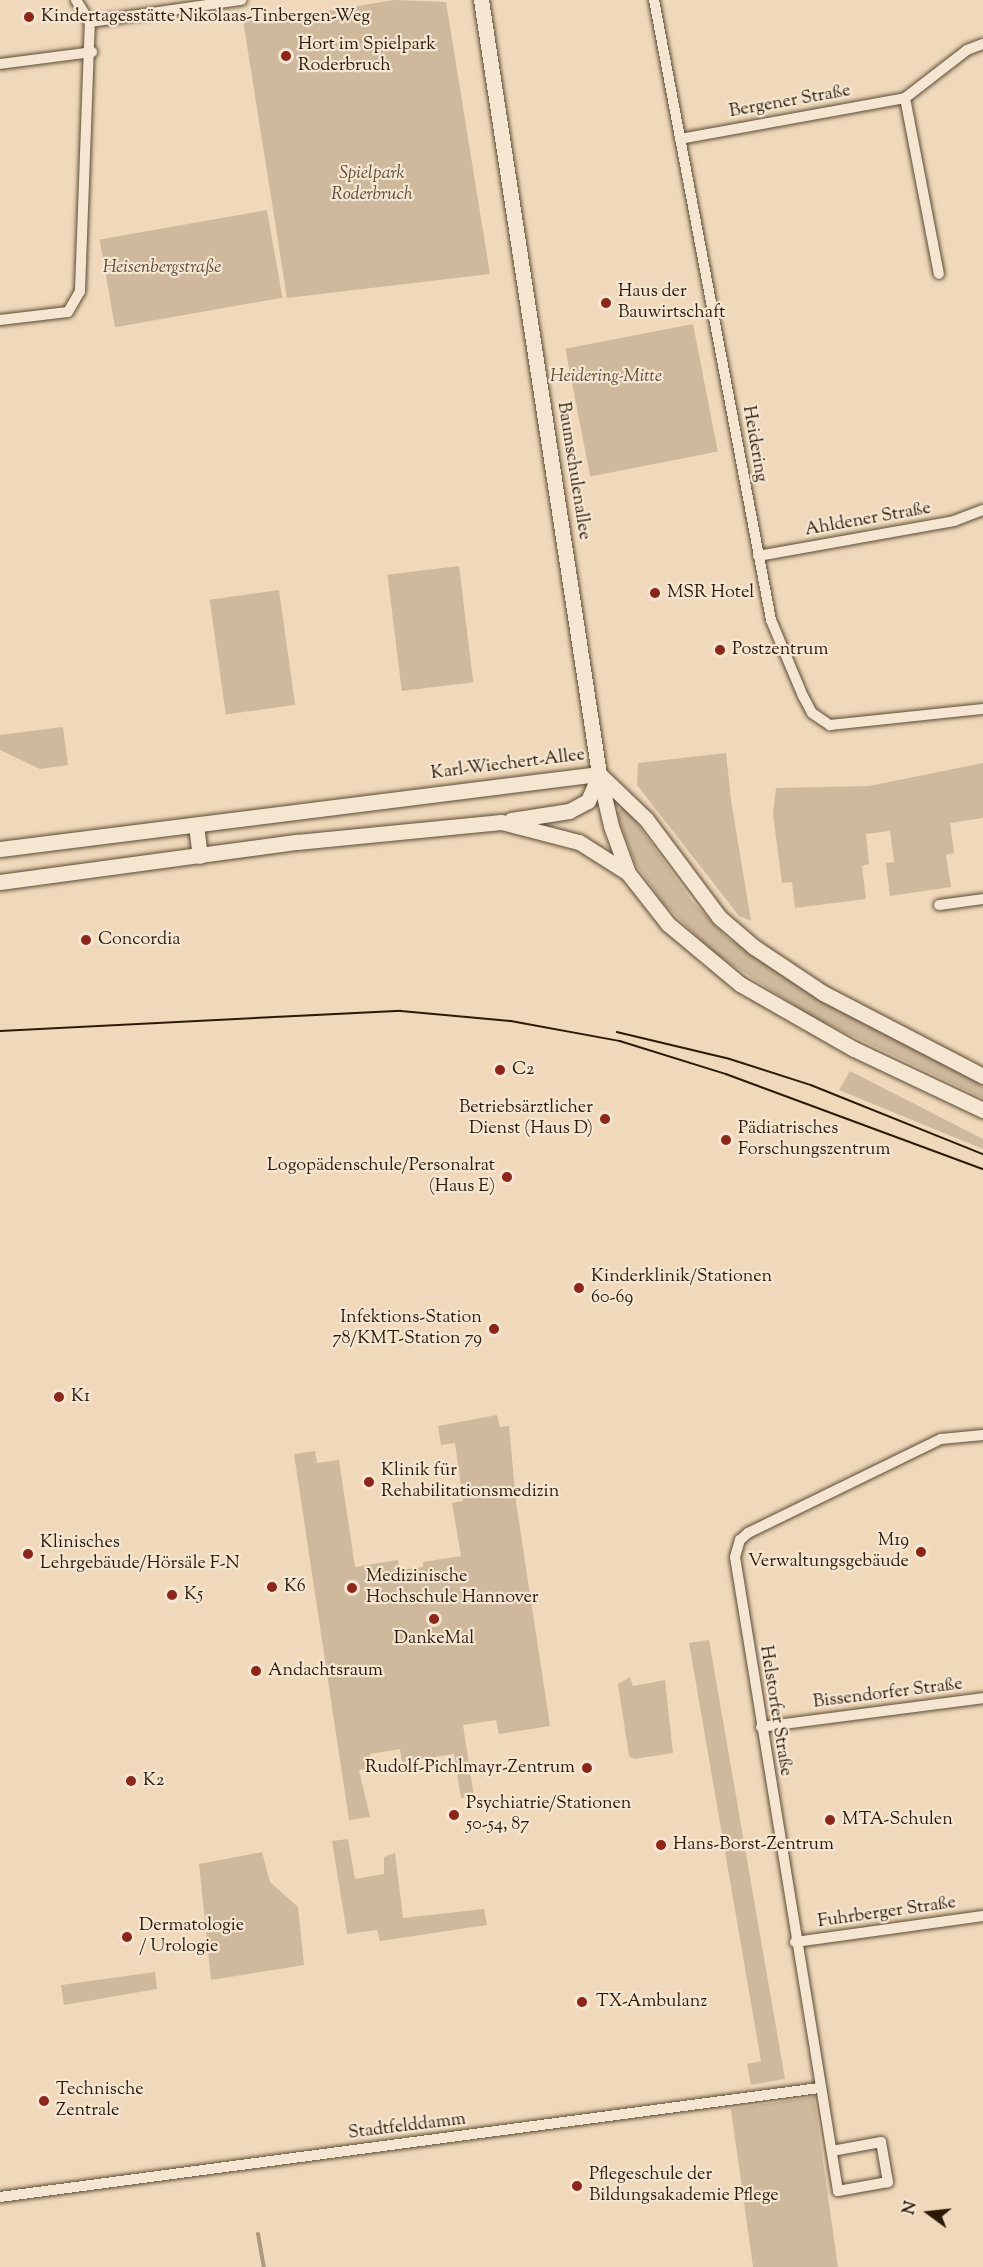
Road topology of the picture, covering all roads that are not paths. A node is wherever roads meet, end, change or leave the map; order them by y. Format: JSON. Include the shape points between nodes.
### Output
{"nodes":[{"id":1,"x":76,"y":0,"type":"edge"},
{"id":2,"x":241,"y":0,"type":"edge"},
{"id":3,"x":481,"y":0,"type":"edge"},
{"id":4,"x":654,"y":0,"type":"edge"},
{"id":5,"x":90,"y":22,"type":"junction"},
{"id":6,"x":983,"y":44,"type":"edge"},
{"id":7,"x":92,"y":52,"type":"junction"},
{"id":8,"x":0,"y":64,"type":"edge"},
{"id":9,"x":905,"y":98,"type":"junction"},
{"id":10,"x":680,"y":139,"type":"junction"},
{"id":11,"x":939,"y":274,"type":"dead end"},
{"id":12,"x":0,"y":320,"type":"edge"},
{"id":13,"x":983,"y":510,"type":"edge"},
{"id":14,"x":758,"y":556,"type":"junction"},
{"id":15,"x":983,"y":709,"type":"edge"},
{"id":16,"x":599,"y":774,"type":"junction"},
{"id":17,"x":501,"y":822,"type":"junction"},
{"id":18,"x":196,"y":825,"type":"junction"},
{"id":19,"x":0,"y":849,"type":"edge"},
{"id":20,"x":200,"y":856,"type":"junction"},
{"id":21,"x":628,"y":873,"type":"junction"},
{"id":22,"x":0,"y":882,"type":"edge"},
{"id":23,"x":983,"y":899,"type":"edge"},
{"id":24,"x":939,"y":905,"type":"dead end"},
{"id":25,"x":983,"y":1076,"type":"edge"},
{"id":26,"x":983,"y":1110,"type":"edge"},
{"id":27,"x":983,"y":1436,"type":"edge"},
{"id":28,"x":983,"y":1698,"type":"edge"},
{"id":29,"x":761,"y":1727,"type":"junction"},
{"id":30,"x":983,"y":1916,"type":"edge"},
{"id":31,"x":795,"y":1942,"type":"junction"},
{"id":32,"x":819,"y":2088,"type":"junction"},
{"id":33,"x":832,"y":2151,"type":"junction"},
{"id":34,"x":0,"y":2197,"type":"edge"}],
"edges":[{"from":1,"to":5,"type":"street"},
{"from":2,"to":5,"type":"street"},
{"from":3,"to":16,"type":"main road","name":"Baumschulenallee"},
{"from":4,"to":10,"type":"street","name":"Heidering"},
{"from":5,"to":7,"type":"street"},
{"from":6,"to":9,"type":"street","name":"Bergener Straße","via":[[967,50]]},
{"from":7,"to":8,"type":"street"},
{"from":7,"to":12,"type":"street","via":[[80,291],[68,312]]},
{"from":9,"to":10,"type":"street","name":"Bergener Straße"},
{"from":9,"to":11,"type":"street"},
{"from":10,"to":14,"type":"street","name":"Heidering"},
{"from":13,"to":14,"type":"street","name":"Ahldener Straße","via":[[954,521]]},
{"from":14,"to":15,"type":"street","name":"Heidering","via":[[771,620],[803,696],[819,720],[842,726]]},
{"from":16,"to":17,"type":"main road","via":[[595,793],[569,811]]},
{"from":16,"to":18,"type":"main road","name":"Karl-Wiechert-Allee"},
{"from":16,"to":21,"type":"main road","name":"Baumschulenallee","via":[[610,826]]},
{"from":16,"to":25,"type":"main road","name":"Karl-Wiechert-Allee","via":[[646,819],[719,917],[754,947],[833,999]]},
{"from":17,"to":20,"type":"main road"},
{"from":17,"to":21,"type":"main road","via":[[579,842]]},
{"from":18,"to":19,"type":"main road","name":"Karl-Wiechert-Allee"},
{"from":18,"to":20,"type":"main road"},
{"from":20,"to":22,"type":"main road"},
{"from":21,"to":26,"type":"main road","via":[[668,924],[740,984],[854,1049]]},
{"from":23,"to":24,"type":"street"},
{"from":27,"to":29,"type":"street","name":"Helstorfer Straße","via":[[940,1439],[740,1539],[735,1557]]},
{"from":28,"to":29,"type":"street","name":"Bissendorfer Straße"},
{"from":29,"to":31,"type":"street","name":"Helstorfer Straße"},
{"from":30,"to":31,"type":"street","name":"Fuhrberger Straße"},
{"from":31,"to":32,"type":"street","name":"Helstorfer Straße"},
{"from":32,"to":33,"type":"street","name":"Helstorfer Straße"},
{"from":32,"to":34,"type":"street","name":"Stadtfelddamm"},
{"from":33,"to":33,"type":"street","name":"Helstorfer Straße","via":[[881,2142],[888,2182],[838,2191]]}]}
